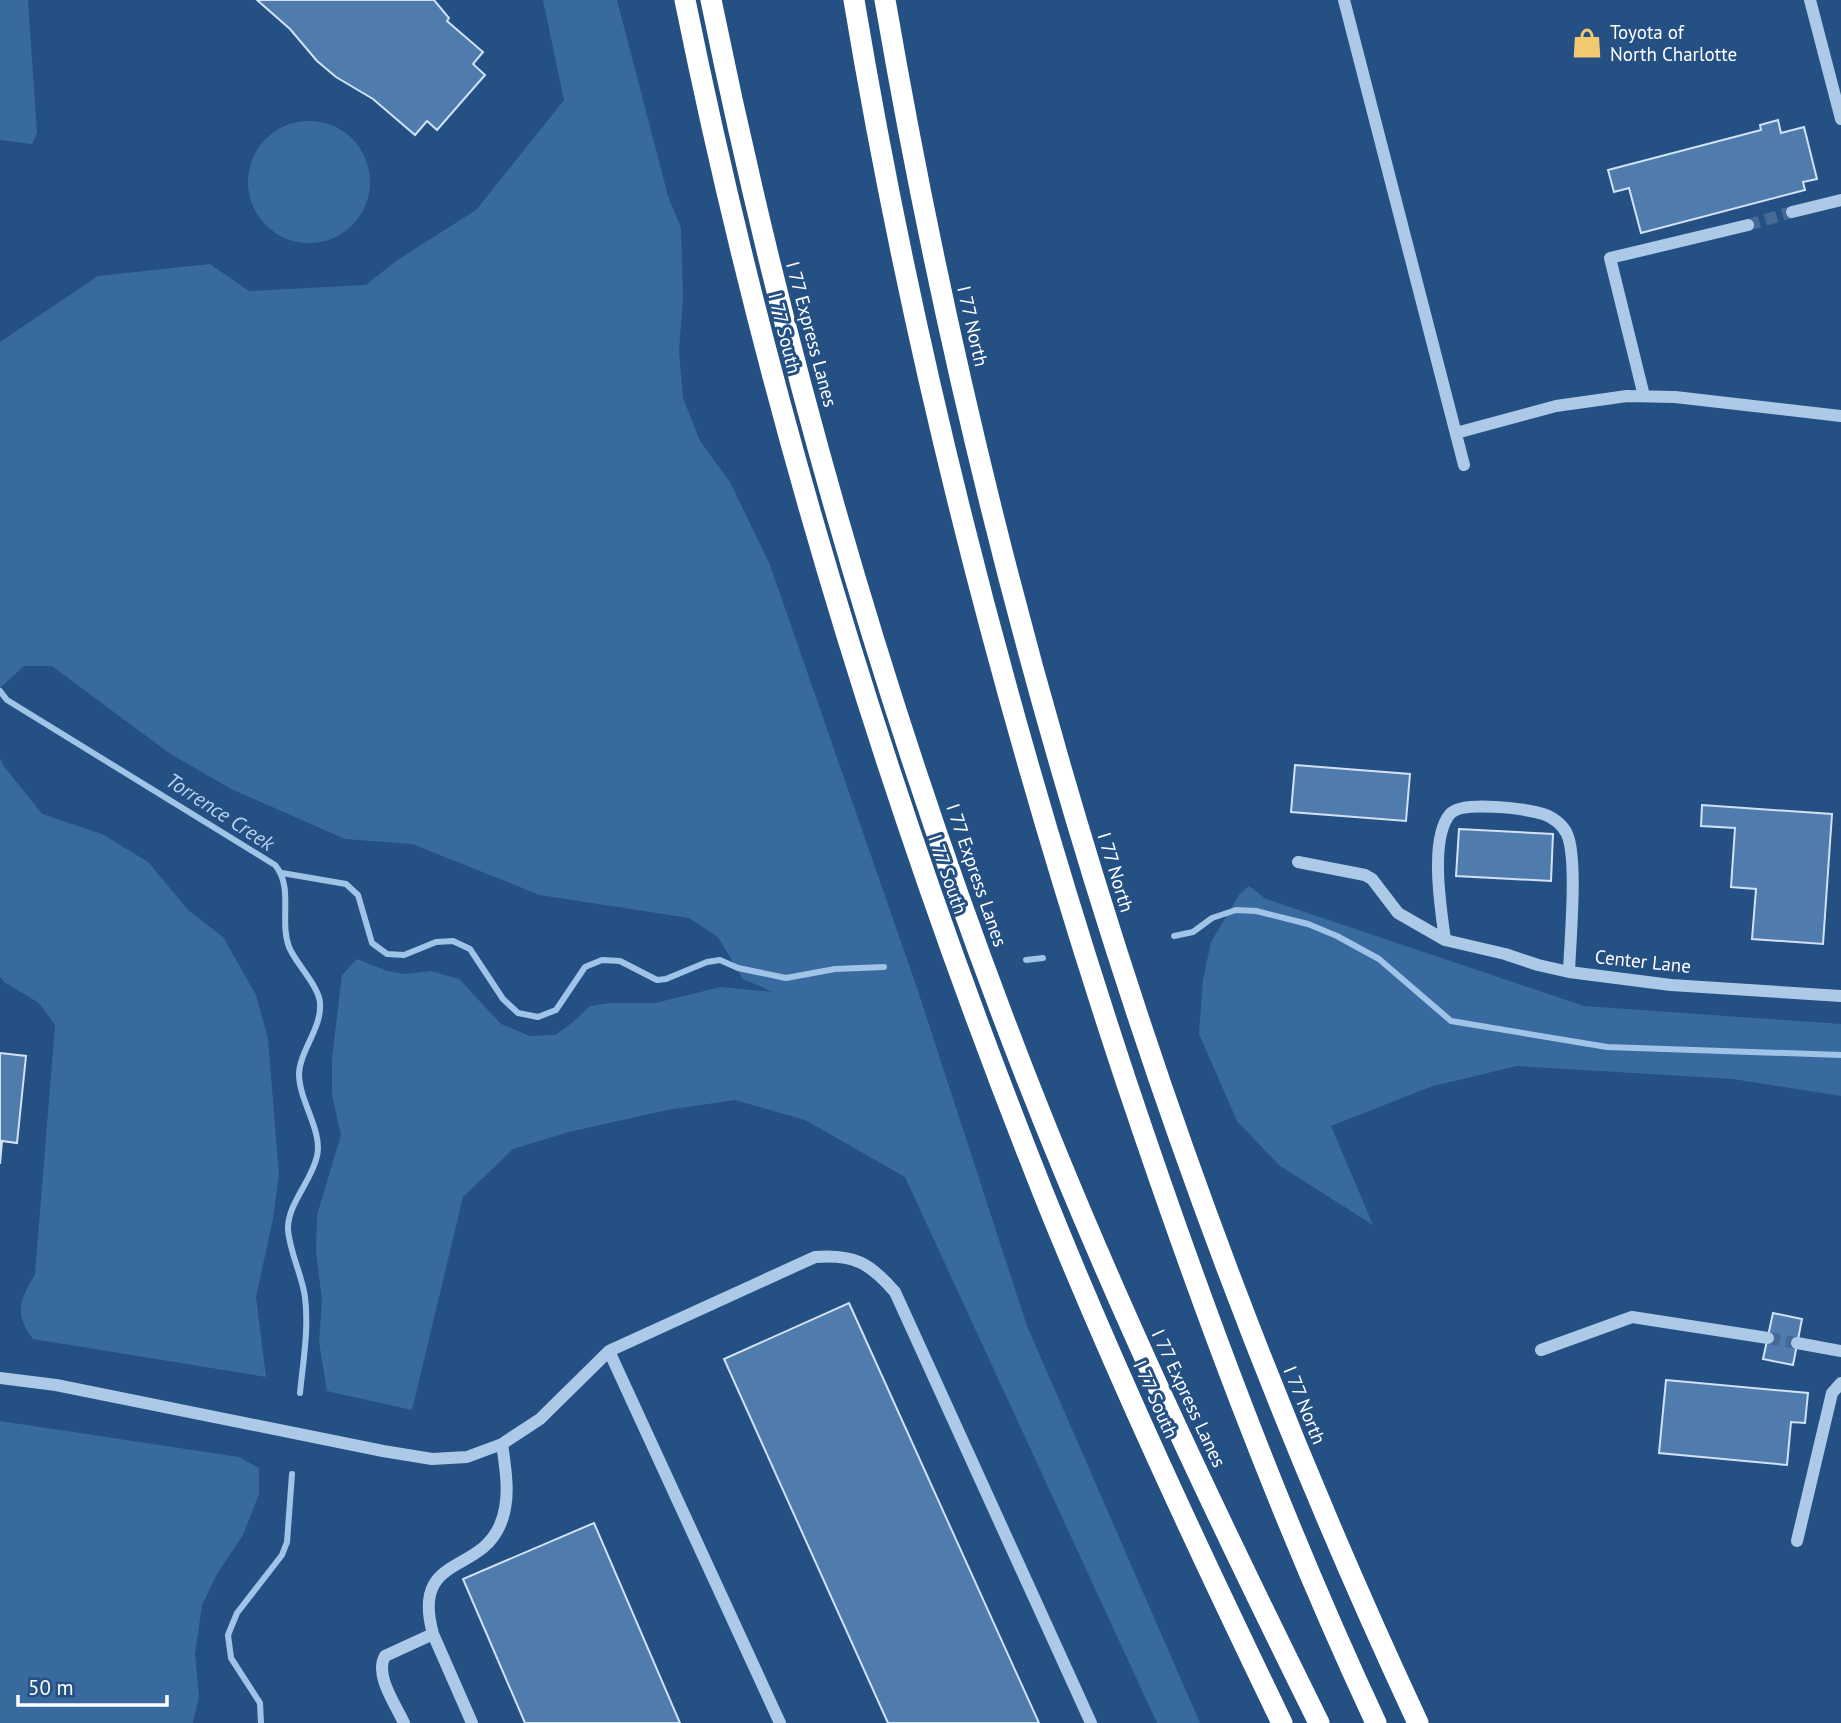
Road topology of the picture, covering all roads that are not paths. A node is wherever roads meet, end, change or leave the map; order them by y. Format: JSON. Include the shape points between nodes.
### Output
{"nodes":[{"id":1,"x":685,"y":0,"type":"edge"},
{"id":2,"x":711,"y":0,"type":"edge"},
{"id":3,"x":854,"y":0,"type":"edge"},
{"id":4,"x":885,"y":0,"type":"edge"},
{"id":5,"x":1344,"y":0,"type":"edge"},
{"id":6,"x":1810,"y":0,"type":"edge"},
{"id":7,"x":1838,"y":100,"type":"edge"},
{"id":8,"x":1841,"y":119,"type":"edge"},
{"id":9,"x":1841,"y":200,"type":"edge"},
{"id":10,"x":1792,"y":212,"type":"tunnel mouth"},
{"id":11,"x":1748,"y":225,"type":"tunnel mouth"},
{"id":12,"x":1644,"y":396,"type":"junction"},
{"id":13,"x":1841,"y":416,"type":"edge"},
{"id":14,"x":1456,"y":433,"type":"junction"},
{"id":15,"x":1464,"y":465,"type":"dead end"},
{"id":16,"x":1298,"y":862,"type":"dead end"},
{"id":17,"x":1445,"y":940,"type":"junction"},
{"id":18,"x":1569,"y":972,"type":"junction"},
{"id":19,"x":1841,"y":996,"type":"edge"},
{"id":20,"x":1768,"y":1338,"type":"tunnel mouth"},
{"id":21,"x":1797,"y":1343,"type":"tunnel mouth"},
{"id":22,"x":609,"y":1350,"type":"junction"},
{"id":23,"x":1541,"y":1350,"type":"dead end"},
{"id":24,"x":1841,"y":1352,"type":"edge"},
{"id":25,"x":0,"y":1378,"type":"edge"},
{"id":26,"x":1841,"y":1383,"type":"edge"},
{"id":27,"x":502,"y":1444,"type":"junction"},
{"id":28,"x":1797,"y":1541,"type":"dead end"},
{"id":29,"x":433,"y":1634,"type":"junction"},
{"id":30,"x":404,"y":1723,"type":"edge"},
{"id":31,"x":472,"y":1723,"type":"edge"},
{"id":32,"x":780,"y":1723,"type":"edge"},
{"id":33,"x":1091,"y":1723,"type":"edge"},
{"id":34,"x":1282,"y":1723,"type":"edge"},
{"id":35,"x":1318,"y":1723,"type":"edge"},
{"id":36,"x":1376,"y":1723,"type":"edge"},
{"id":37,"x":1418,"y":1723,"type":"edge"}],
"edges":[{"from":1,"to":34,"type":"highway","name":"I 77 South","via":[[733,219],[807,503],[933,898],[1026,1148],[1102,1334]]},
{"from":2,"to":35,"type":"highway","name":"I 77 Express Lanes","via":[[761,226],[832,496],[873,637],[966,915],[1076,1200],[1190,1455]]},
{"from":3,"to":36,"type":"highway","via":[[910,299],[944,449],[1059,873],[1198,1290],[1304,1562]]},
{"from":4,"to":37,"type":"highway","name":"I 77 North","via":[[975,442],[1089,864],[1235,1290],[1339,1547]]},
{"from":5,"to":14,"type":"street"},
{"from":6,"to":7,"type":"street"},
{"from":7,"to":8,"type":"street"},
{"from":9,"to":10,"type":"street"},
{"from":11,"to":12,"type":"street","via":[[1610,258]]},
{"from":12,"to":13,"type":"street"},
{"from":12,"to":14,"type":"street","via":[[1556,406]]},
{"from":14,"to":15,"type":"street"},
{"from":16,"to":17,"type":"street","name":"Center Lane","via":[[1365,875],[1398,913]]},
{"from":17,"to":18,"type":"street","name":"Center Lane"},
{"from":17,"to":18,"type":"street","via":[[1439,846],[1451,813],[1478,806],[1544,814],[1567,833],[1572,853]]},
{"from":18,"to":19,"type":"street","name":"Center Lane","via":[[1671,985]]},
{"from":20,"to":23,"type":"street","via":[[1632,1317]]},
{"from":21,"to":24,"type":"street"},
{"from":22,"to":27,"type":"street","via":[[540,1419]]},
{"from":22,"to":32,"type":"street"},
{"from":22,"to":33,"type":"street","via":[[816,1257],[837,1255],[877,1271],[895,1293]]},
{"from":25,"to":27,"type":"street","via":[[432,1459],[467,1457]]},
{"from":26,"to":28,"type":"street","via":[[1832,1393]]},
{"from":27,"to":29,"type":"street","via":[[507,1480],[500,1526],[489,1543],[442,1572],[433,1585],[428,1602]]},
{"from":29,"to":30,"type":"street","via":[[382,1660],[382,1673]]},
{"from":29,"to":31,"type":"street"}]}
